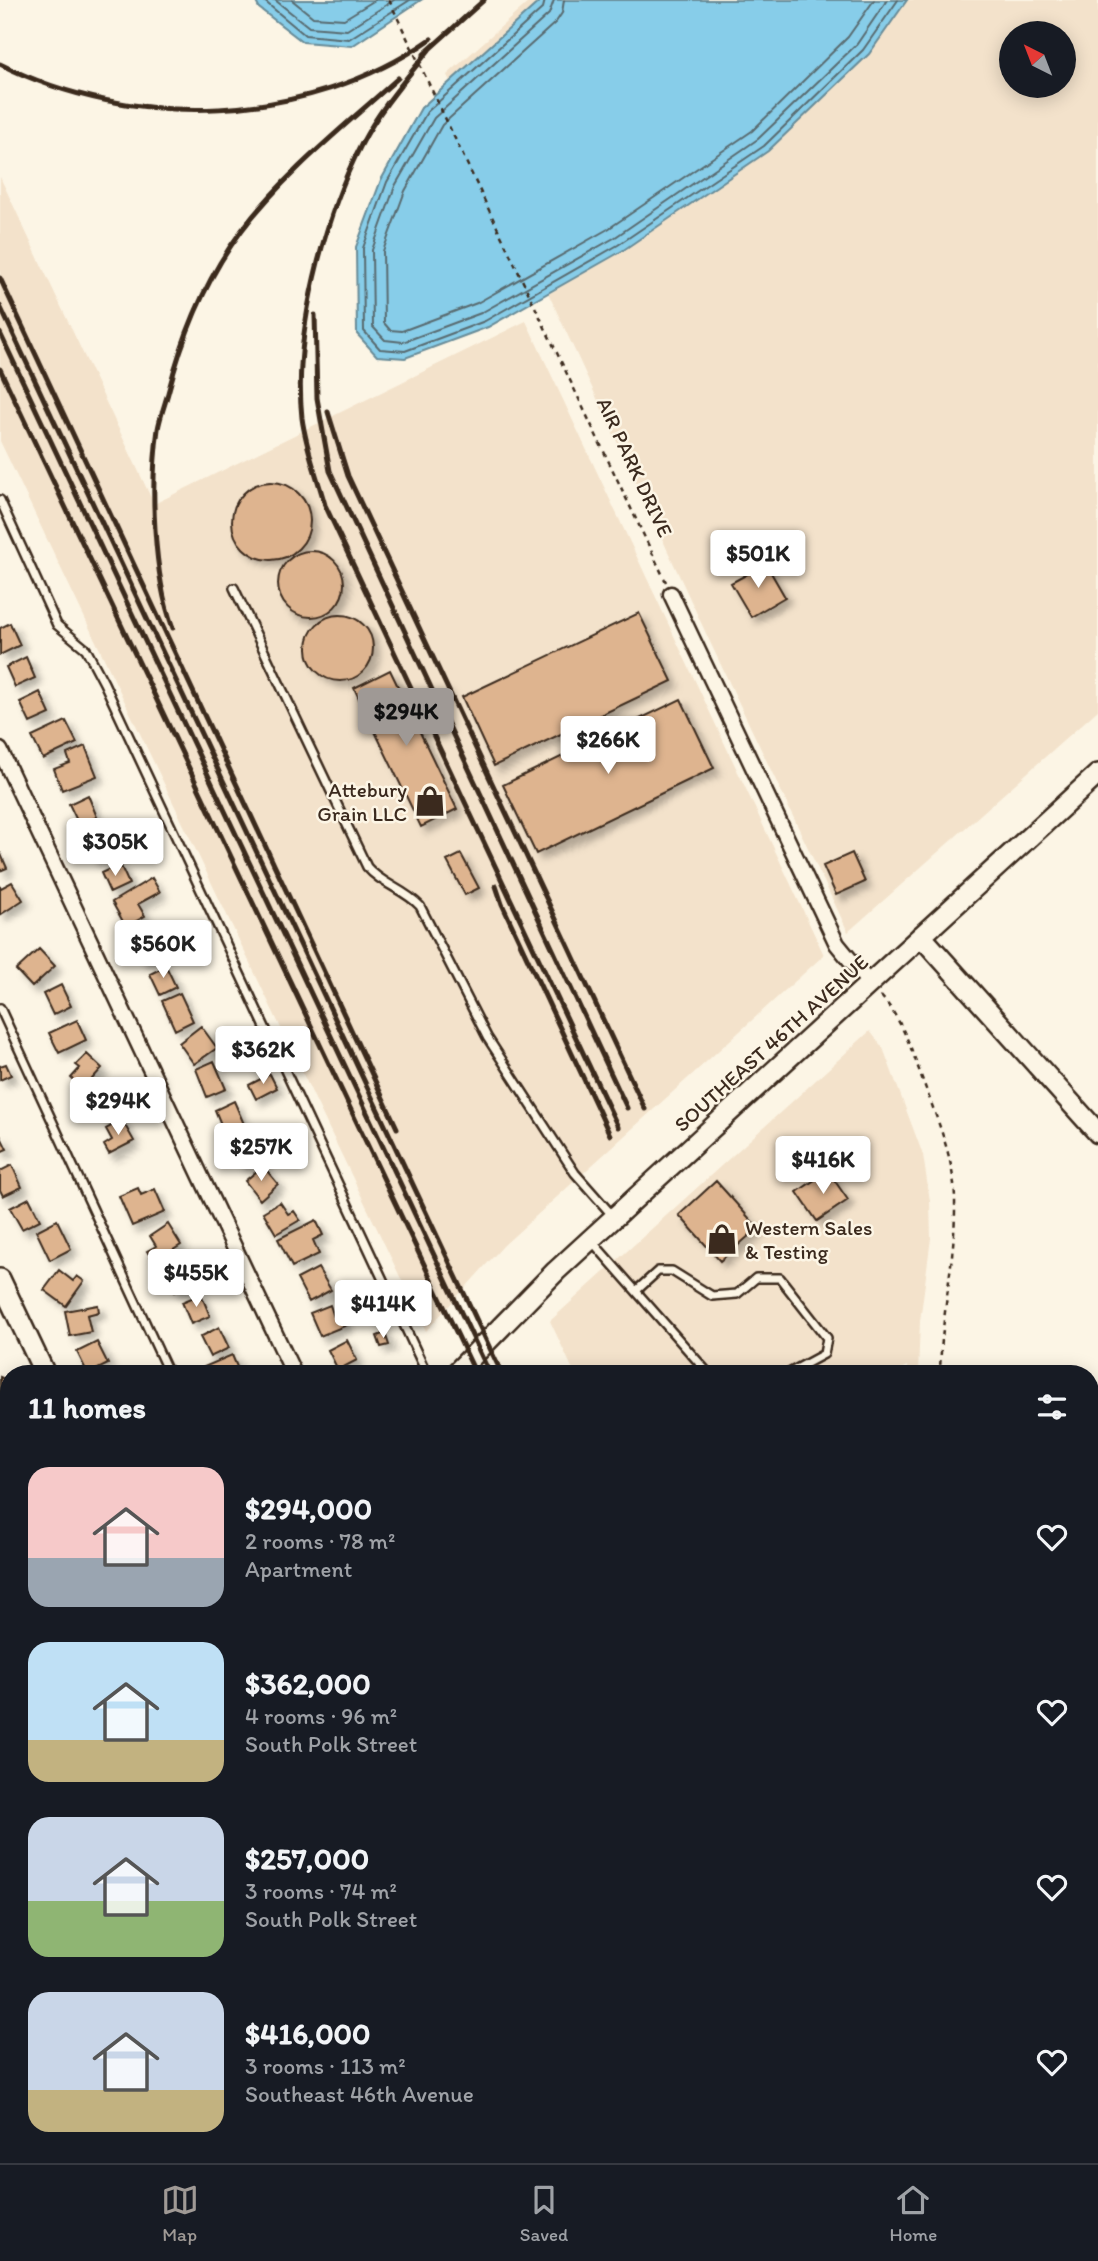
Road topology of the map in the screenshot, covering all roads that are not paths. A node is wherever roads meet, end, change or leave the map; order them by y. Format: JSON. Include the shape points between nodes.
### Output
{"nodes":[{"id":1,"x":0,"y":500,"type":"edge"},
{"id":2,"x":234,"y":588,"type":"dead end"},
{"id":3,"x":671,"y":594,"type":"road end"},
{"id":4,"x":0,"y":750,"type":"edge"},
{"id":5,"x":1098,"y":774,"type":"edge"},
{"id":6,"x":921,"y":936,"type":"junction"},
{"id":7,"x":869,"y":983,"type":"junction"},
{"id":8,"x":0,"y":1008,"type":"edge"},
{"id":9,"x":1098,"y":1133,"type":"edge"},
{"id":10,"x":613,"y":1217,"type":"junction"},
{"id":11,"x":590,"y":1239,"type":"junction"},
{"id":12,"x":636,"y":1291,"type":"junction"},
{"id":13,"x":2,"y":1292,"type":"edge"},
{"id":14,"x":40,"y":1365,"type":"edge"},
{"id":15,"x":165,"y":1365,"type":"edge"},
{"id":16,"x":289,"y":1365,"type":"edge"},
{"id":17,"x":423,"y":1365,"type":"edge"},
{"id":18,"x":464,"y":1365,"type":"edge"},
{"id":19,"x":701,"y":1365,"type":"edge"},
{"id":20,"x":804,"y":1365,"type":"edge"}],
"edges":[{"from":1,"to":17,"type":"lane","via":[[57,625],[86,649],[104,683]]},
{"from":2,"to":10,"type":"lane","via":[[367,866],[375,877],[420,906],[487,1037],[575,1173]]},
{"from":3,"to":7,"type":"street","via":[[837,944]]},
{"from":4,"to":16,"type":"street"},
{"from":5,"to":6,"type":"main road","name":"SOUTHEAST 46TH AVENUE"},
{"from":6,"to":7,"type":"main road","name":"SOUTHEAST 46TH AVENUE"},
{"from":6,"to":9,"type":"main road"},
{"from":7,"to":10,"type":"main road","name":"SOUTHEAST 46TH AVENUE"},
{"from":8,"to":15,"type":"lane"},
{"from":10,"to":11,"type":"main road","name":"SOUTHEAST 46TH AVENUE"},
{"from":11,"to":12,"type":"lane"},
{"from":11,"to":18,"type":"main road","name":"SOUTHEAST 46TH AVENUE"},
{"from":12,"to":19,"type":"lane"},
{"from":12,"to":20,"type":"lane","via":[[658,1271],[672,1271],[712,1296],[737,1294],[757,1278],[780,1278],[827,1338],[824,1354]]},
{"from":13,"to":14,"type":"main road"}]}
